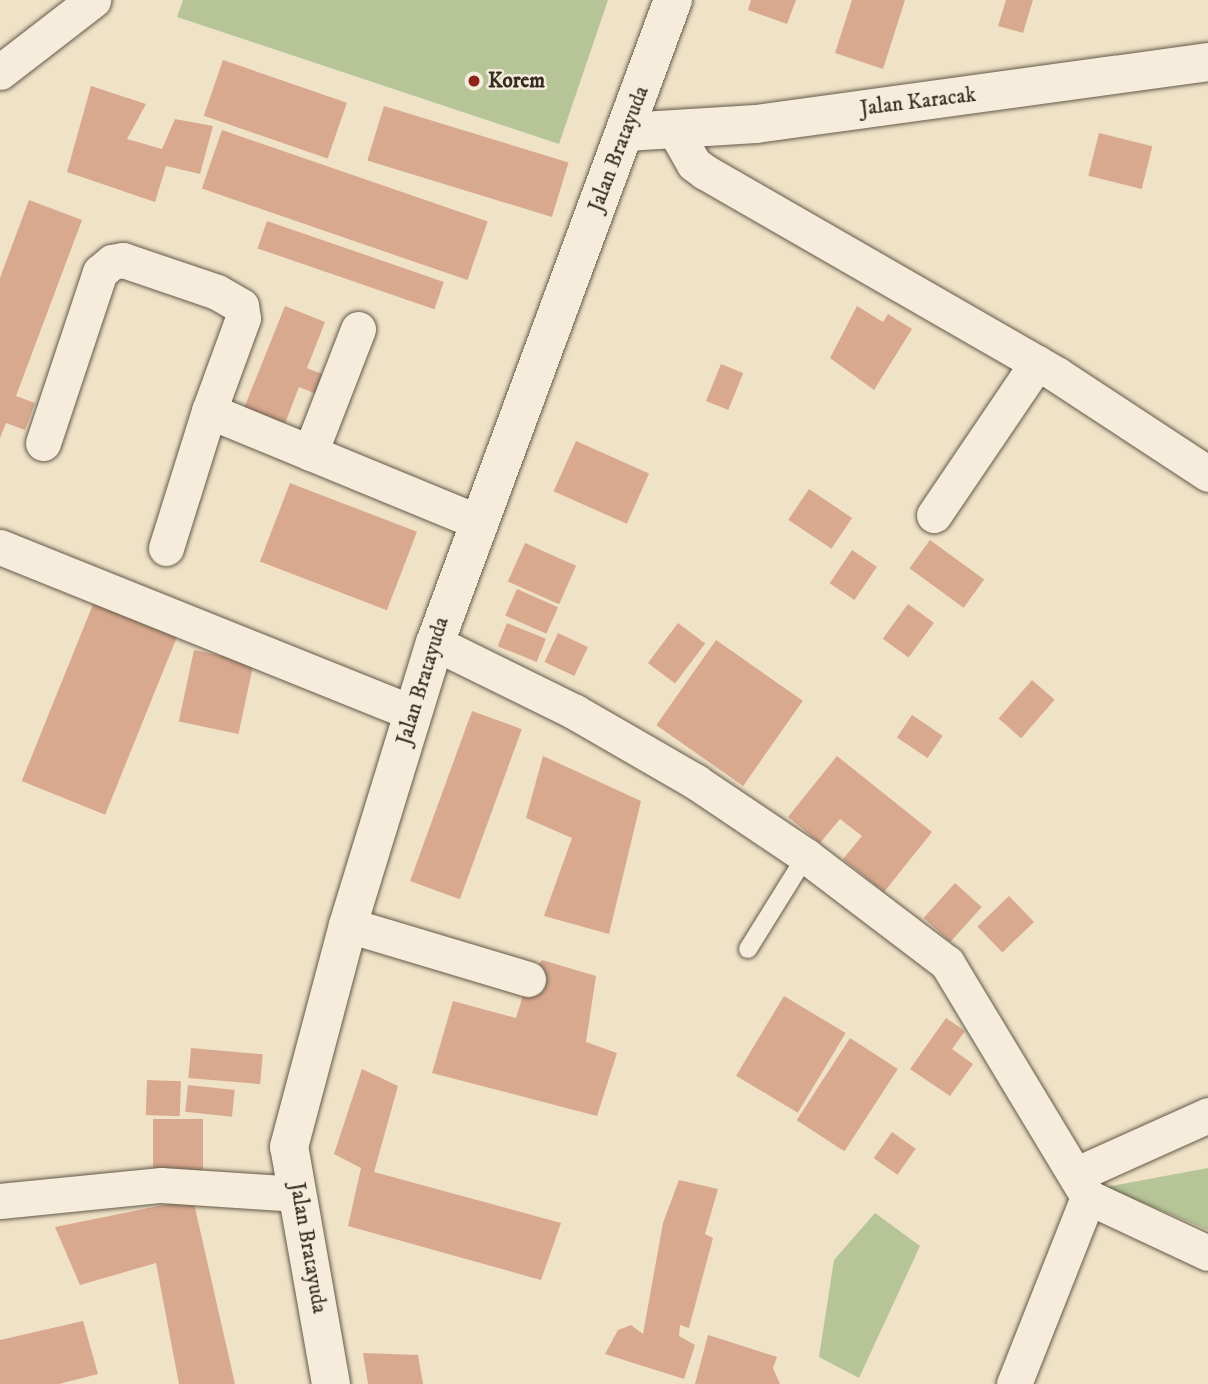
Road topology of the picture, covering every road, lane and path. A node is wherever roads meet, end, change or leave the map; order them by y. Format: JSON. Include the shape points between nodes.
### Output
{"nodes":[{"id":1,"x":93,"y":0,"type":"edge"},
{"id":2,"x":673,"y":0,"type":"edge"},
{"id":3,"x":1208,"y":62,"type":"edge"},
{"id":4,"x":0,"y":72,"type":"edge"},
{"id":5,"x":674,"y":129,"type":"junction"},
{"id":6,"x":626,"y":132,"type":"junction"},
{"id":7,"x":358,"y":329,"type":"dead end"},
{"id":8,"x":1037,"y":363,"type":"junction"},
{"id":9,"x":209,"y":411,"type":"junction"},
{"id":10,"x":43,"y":443,"type":"dead end"},
{"id":11,"x":310,"y":453,"type":"junction"},
{"id":12,"x":1208,"y":474,"type":"edge"},
{"id":13,"x":933,"y":515,"type":"dead end"},
{"id":14,"x":476,"y":521,"type":"junction"},
{"id":15,"x":0,"y":547,"type":"edge"},
{"id":16,"x":166,"y":548,"type":"dead end"},
{"id":17,"x":435,"y":643,"type":"junction"},
{"id":18,"x":413,"y":713,"type":"junction"},
{"id":19,"x":806,"y":856,"type":"junction"},
{"id":20,"x":348,"y":925,"type":"junction"},
{"id":21,"x":748,"y":949,"type":"dead end"},
{"id":22,"x":528,"y":979,"type":"dead end"},
{"id":23,"x":1208,"y":1115,"type":"edge"},
{"id":24,"x":1082,"y":1186,"type":"junction"},
{"id":25,"x":298,"y":1194,"type":"junction"},
{"id":26,"x":0,"y":1201,"type":"edge"},
{"id":27,"x":1208,"y":1253,"type":"edge"},
{"id":28,"x":331,"y":1384,"type":"edge"},
{"id":29,"x":1014,"y":1384,"type":"edge"}],
"edges":[{"from":1,"to":4,"type":"street"},
{"from":2,"to":6,"type":"street","name":"Jalan Bratayuda"},
{"from":3,"to":5,"type":"street","name":"Jalan Karacak","via":[[756,124]]},
{"from":5,"to":6,"type":"street","name":"Jalan Karacak"},
{"from":5,"to":8,"type":"street","via":[[694,164],[705,172]]},
{"from":6,"to":14,"type":"street","name":"Jalan Bratayuda"},
{"from":7,"to":11,"type":"street"},
{"from":8,"to":12,"type":"street"},
{"from":8,"to":13,"type":"street"},
{"from":9,"to":10,"type":"street","via":[[243,318],[241,306],[218,292],[116,260],[100,272]]},
{"from":9,"to":11,"type":"street"},
{"from":9,"to":16,"type":"street"},
{"from":11,"to":14,"type":"street"},
{"from":14,"to":17,"type":"street","name":"Jalan Bratayuda"},
{"from":15,"to":18,"type":"street"},
{"from":17,"to":18,"type":"street","name":"Jalan Bratayuda"},
{"from":17,"to":19,"type":"street","via":[[586,718],[696,782]]},
{"from":18,"to":20,"type":"street","name":"Jalan Bratayuda"},
{"from":19,"to":21,"type":"lane"},
{"from":19,"to":24,"type":"street","via":[[947,964]]},
{"from":20,"to":22,"type":"street"},
{"from":20,"to":25,"type":"street","name":"Jalan Bratayuda","via":[[289,1147]]},
{"from":23,"to":24,"type":"street"},
{"from":24,"to":27,"type":"street"},
{"from":24,"to":29,"type":"street"},
{"from":25,"to":26,"type":"street","via":[[162,1185]]},
{"from":25,"to":28,"type":"street","name":"Jalan Bratayuda"}]}
